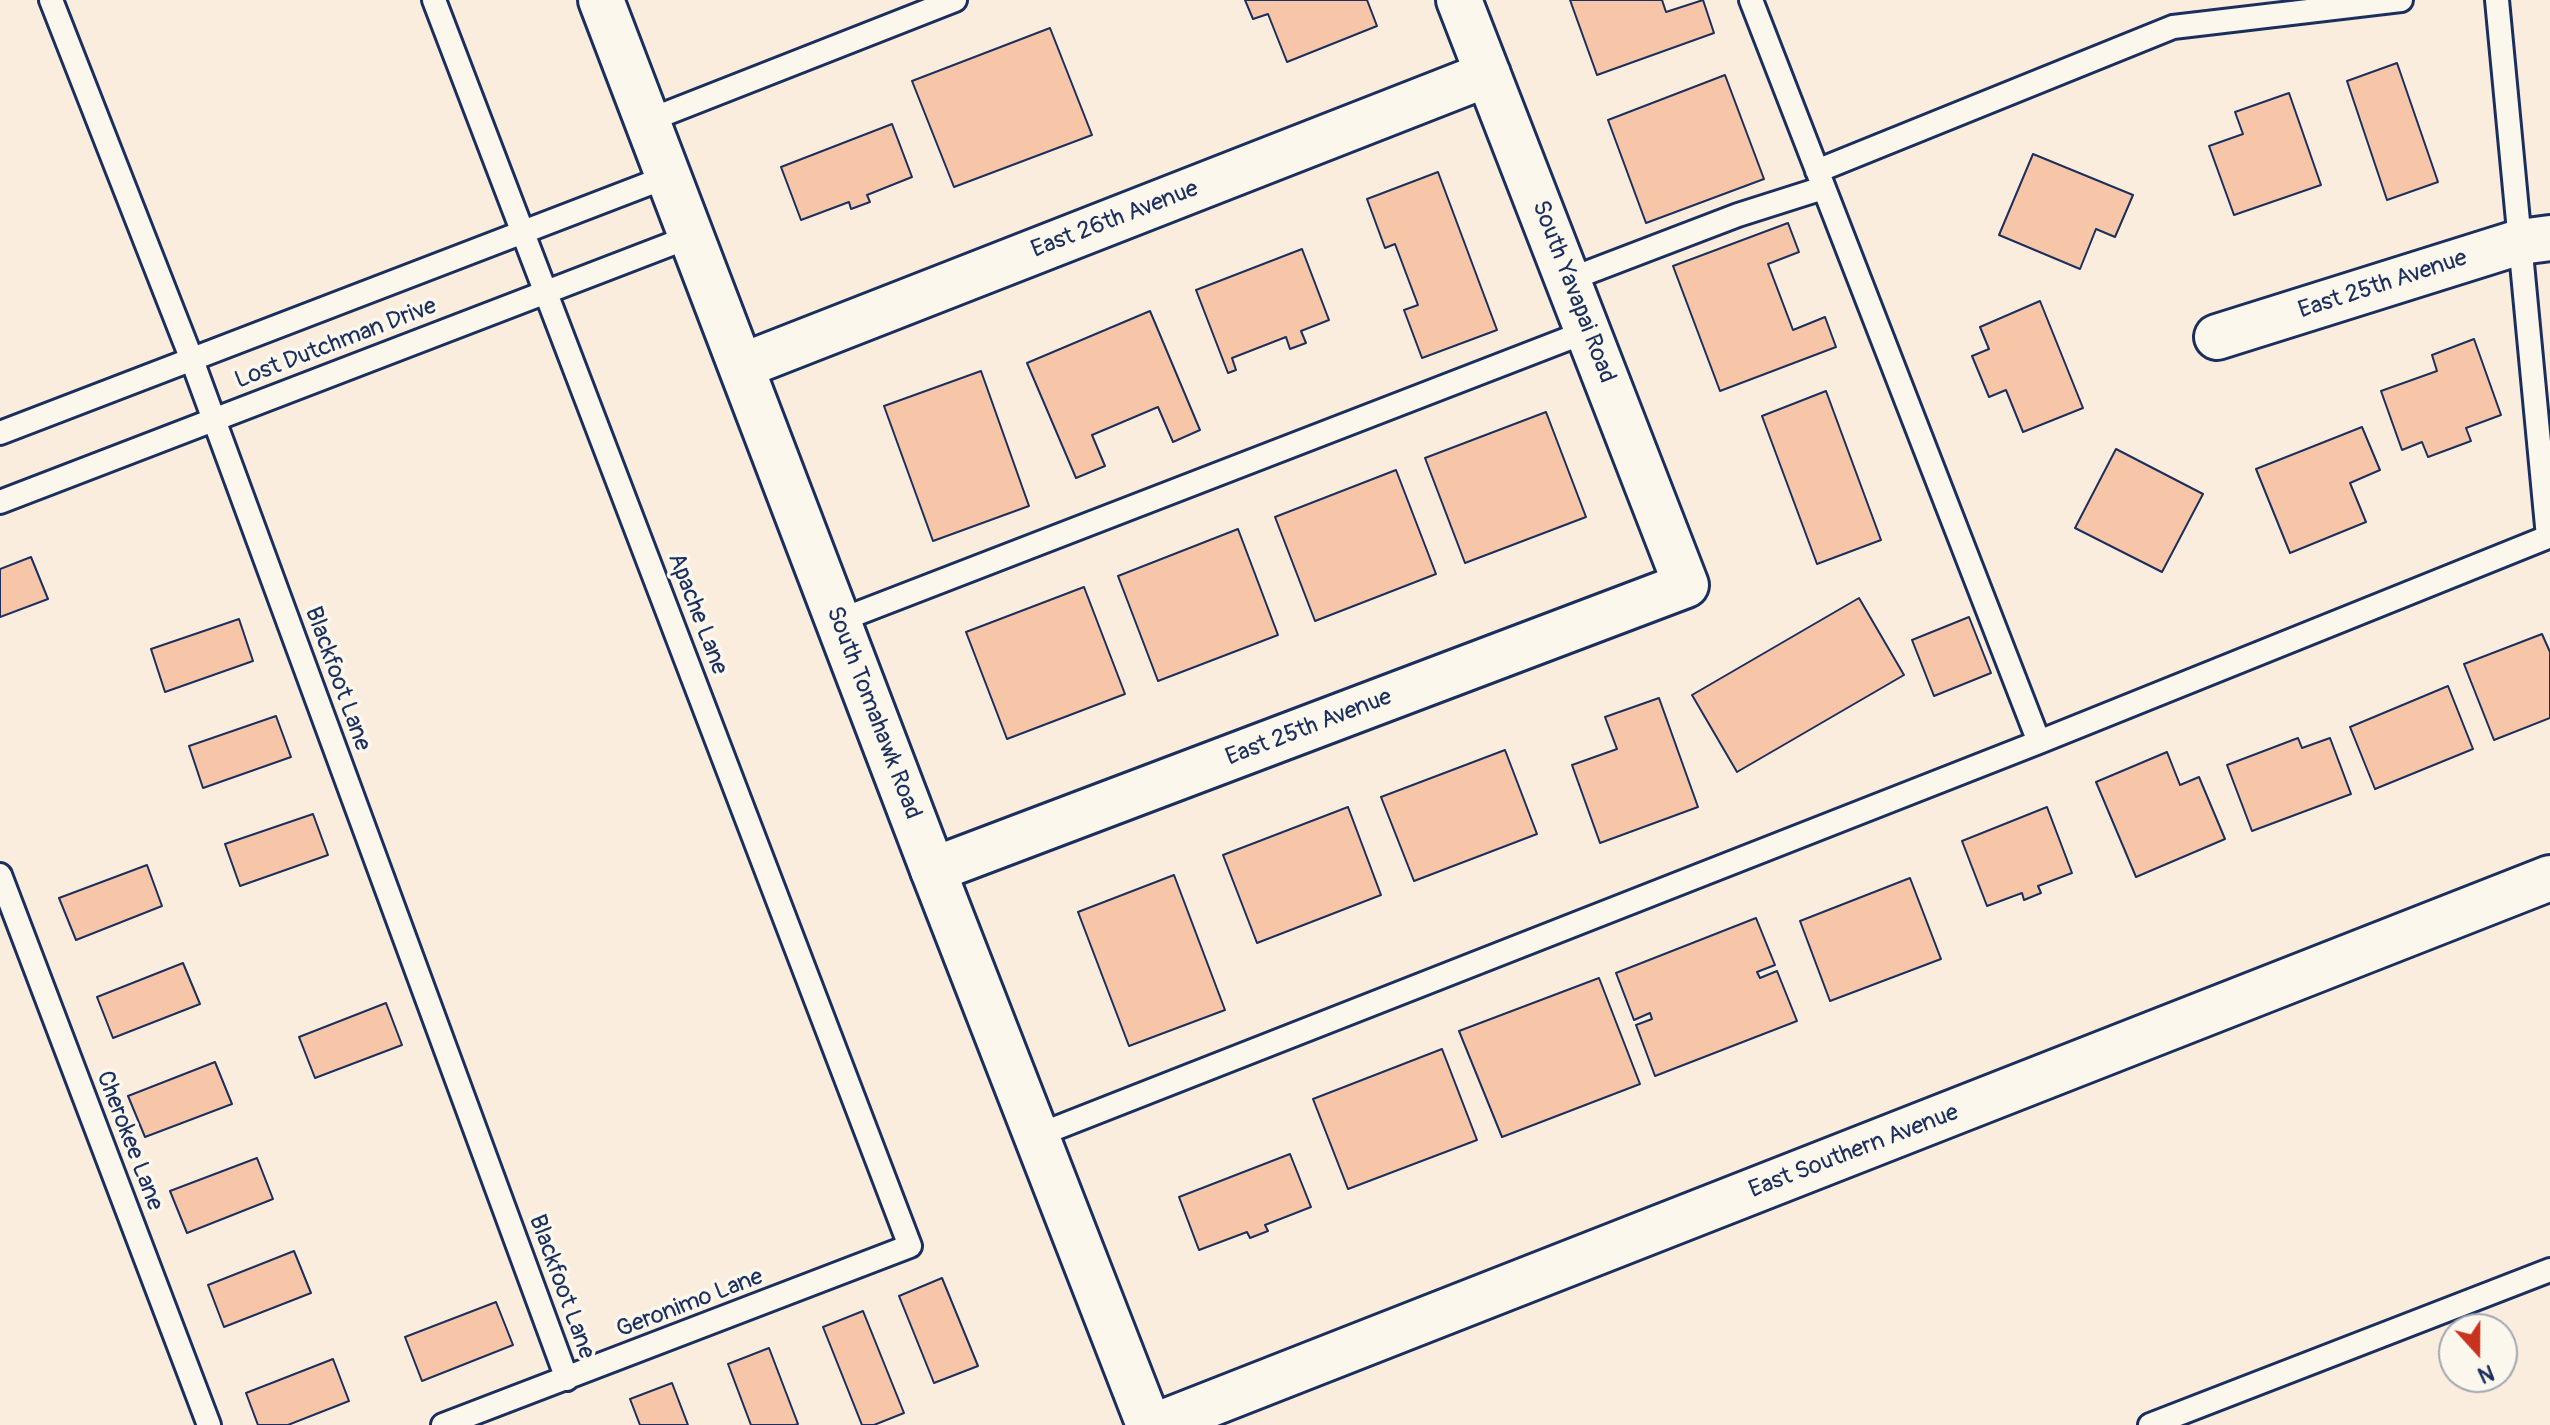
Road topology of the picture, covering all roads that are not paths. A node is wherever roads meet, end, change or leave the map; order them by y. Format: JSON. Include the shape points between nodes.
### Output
{"nodes":[{"id":1,"x":51,"y":0,"type":"edge"},
{"id":2,"x":434,"y":0,"type":"edge"},
{"id":3,"x":601,"y":0,"type":"edge"},
{"id":4,"x":955,"y":0,"type":"edge"},
{"id":5,"x":1459,"y":0,"type":"edge"},
{"id":6,"x":1751,"y":0,"type":"edge"},
{"id":7,"x":2401,"y":0,"type":"edge"},
{"id":8,"x":2497,"y":0,"type":"edge"},
{"id":9,"x":1488,"y":74,"type":"junction"},
{"id":10,"x":647,"y":121,"type":"junction"},
{"id":11,"x":669,"y":176,"type":"junction"},
{"id":12,"x":1820,"y":179,"type":"junction"},
{"id":13,"x":524,"y":233,"type":"junction"},
{"id":14,"x":692,"y":236,"type":"junction"},
{"id":15,"x":2535,"y":240,"type":"edge"},
{"id":16,"x":1568,"y":280,"type":"junction"},
{"id":17,"x":546,"y":291,"type":"junction"},
{"id":18,"x":1588,"y":331,"type":"junction"},
{"id":19,"x":2217,"y":337,"type":"dead end"},
{"id":20,"x":192,"y":360,"type":"junction"},
{"id":21,"x":742,"y":366,"type":"junction"},
{"id":22,"x":213,"y":419,"type":"junction"},
{"id":23,"x":0,"y":433,"type":"edge"},
{"id":24,"x":0,"y":502,"type":"edge"},
{"id":25,"x":1686,"y":585,"type":"joint"},
{"id":26,"x":838,"y":621,"type":"junction"},
{"id":27,"x":2039,"y":742,"type":"junction"},
{"id":28,"x":933,"y":870,"type":"junction"},
{"id":29,"x":0,"y":875,"type":"edge"},
{"id":30,"x":2550,"y":878,"type":"edge"},
{"id":31,"x":1036,"y":1136,"type":"junction"},
{"id":32,"x":910,"y":1246,"type":"joint"},
{"id":33,"x":2550,"y":1270,"type":"edge"},
{"id":34,"x":567,"y":1379,"type":"junction"},
{"id":35,"x":209,"y":1425,"type":"edge"},
{"id":36,"x":443,"y":1425,"type":"edge"},
{"id":37,"x":1149,"y":1425,"type":"edge"},
{"id":38,"x":1157,"y":1425,"type":"edge"},
{"id":39,"x":2150,"y":1425,"type":"edge"}],
"edges":[{"from":1,"to":20,"type":"lane","name":"Blackfoot Lane"},
{"from":2,"to":13,"type":"lane","name":"Apache Lane"},
{"from":3,"to":10,"type":"main road","name":"South Tomahawk Road"},
{"from":4,"to":10,"type":"lane"},
{"from":5,"to":9,"type":"main road","name":"South Yavapai Road"},
{"from":6,"to":12,"type":"lane"},
{"from":7,"to":12,"type":"lane","via":[[2173,27]]},
{"from":8,"to":15,"type":"lane"},
{"from":9,"to":16,"type":"main road","name":"South Yavapai Road"},
{"from":9,"to":21,"type":"main road","name":"East 26th Avenue"},
{"from":10,"to":11,"type":"main road","name":"South Tomahawk Road"},
{"from":11,"to":13,"type":"lane","name":"Lost Dutchman Drive"},
{"from":11,"to":14,"type":"main road","name":"South Tomahawk Road"},
{"from":12,"to":16,"type":"lane"},
{"from":12,"to":27,"type":"lane"},
{"from":13,"to":17,"type":"lane","name":"Apache Lane"},
{"from":13,"to":20,"type":"lane","name":"Lost Dutchman Drive"},
{"from":14,"to":17,"type":"lane","name":"Lost Dutchman Drive"},
{"from":14,"to":21,"type":"main road","name":"South Tomahawk Road"},
{"from":15,"to":19,"type":"main road","name":"East 25th Avenue"},
{"from":15,"to":27,"type":"lane","via":[[2548,537]]},
{"from":16,"to":18,"type":"main road","name":"South Yavapai Road"},
{"from":17,"to":22,"type":"lane","name":"Lost Dutchman Drive"},
{"from":17,"to":32,"type":"lane","name":"Apache Lane"},
{"from":18,"to":25,"type":"main road","name":"South Yavapai Road"},
{"from":18,"to":26,"type":"lane"},
{"from":20,"to":22,"type":"lane","name":"Blackfoot Lane"},
{"from":20,"to":23,"type":"lane","name":"Lost Dutchman Drive"},
{"from":21,"to":26,"type":"main road","name":"South Tomahawk Road"},
{"from":22,"to":24,"type":"lane","name":"Lost Dutchman Drive"},
{"from":22,"to":34,"type":"lane","name":"Blackfoot Lane"},
{"from":25,"to":28,"type":"main road","name":"East 25th Avenue"},
{"from":26,"to":28,"type":"main road","name":"South Tomahawk Road"},
{"from":27,"to":31,"type":"lane"},
{"from":28,"to":31,"type":"main road","name":"South Tomahawk Road"},
{"from":29,"to":35,"type":"lane","name":"Cherokee Lane"},
{"from":30,"to":38,"type":"main road","name":"East Southern Avenue"},
{"from":31,"to":37,"type":"main road","name":"South Tomahawk Road"},
{"from":32,"to":34,"type":"lane","name":"Geronimo Lane"},
{"from":33,"to":39,"type":"lane"},
{"from":34,"to":36,"type":"lane","name":"Geronimo Lane"}]}
